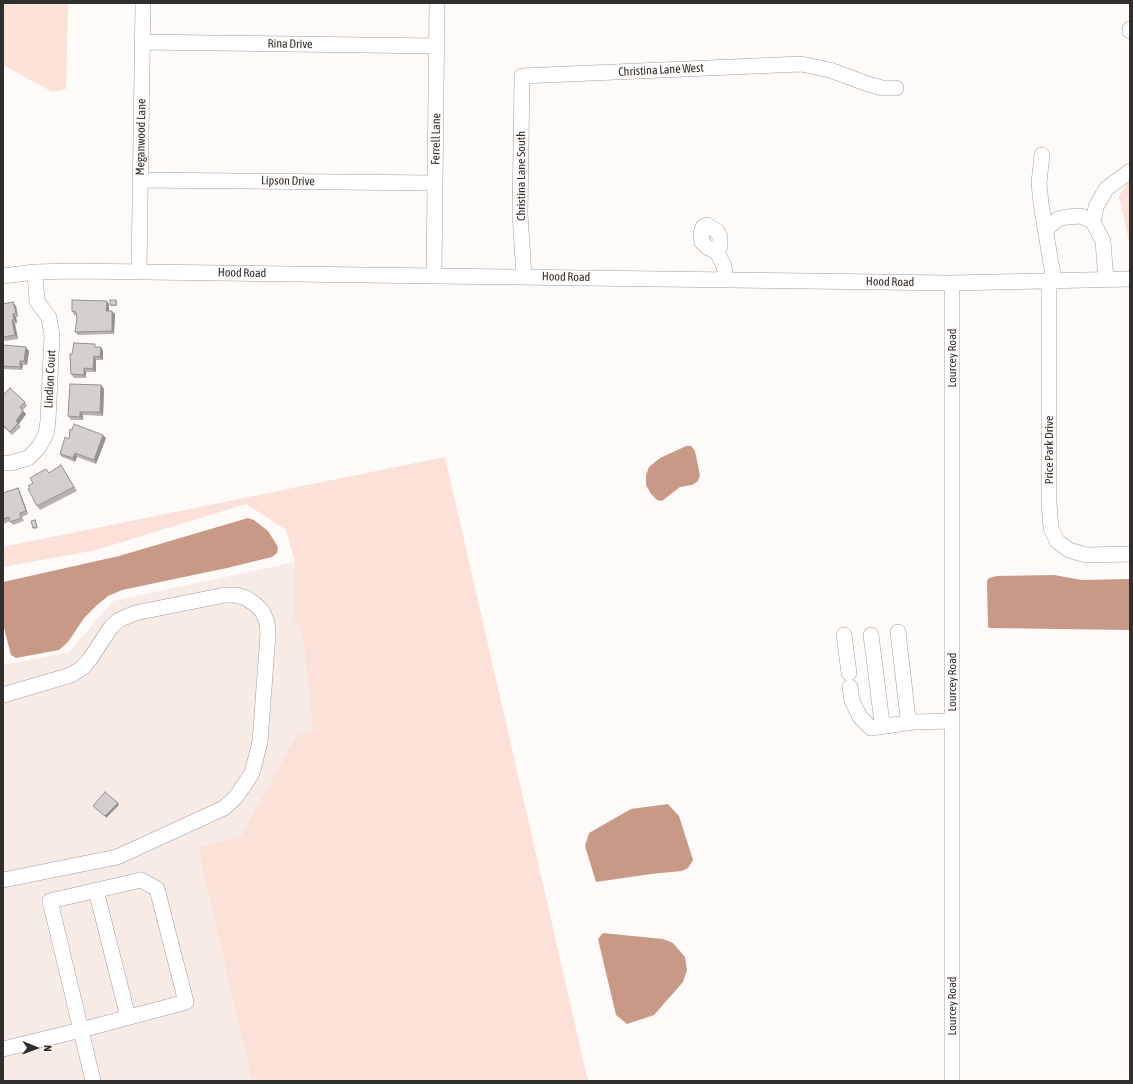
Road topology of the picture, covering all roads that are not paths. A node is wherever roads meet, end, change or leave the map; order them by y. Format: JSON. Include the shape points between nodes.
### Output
{"nodes":[{"id":1,"x":143,"y":3,"type":"edge"},
{"id":2,"x":437,"y":3,"type":"edge"},
{"id":3,"x":143,"y":42,"type":"junction"},
{"id":4,"x":436,"y":46,"type":"junction"},
{"id":5,"x":522,"y":76,"type":"joint"},
{"id":6,"x":896,"y":88,"type":"dead end"},
{"id":7,"x":1042,"y":155,"type":"dead end"},
{"id":8,"x":1130,"y":171,"type":"edge"},
{"id":9,"x":140,"y":180,"type":"junction"},
{"id":10,"x":435,"y":183,"type":"junction"},
{"id":11,"x":1093,"y":221,"type":"junction"},
{"id":12,"x":1046,"y":229,"type":"junction"},
{"id":13,"x":717,"y":252,"type":"dead end"},
{"id":14,"x":139,"y":271,"type":"junction"},
{"id":15,"x":35,"y":272,"type":"junction"},
{"id":16,"x":434,"y":275,"type":"junction"},
{"id":17,"x":3,"y":276,"type":"edge"},
{"id":18,"x":524,"y":276,"type":"junction"},
{"id":19,"x":726,"y":280,"type":"junction"},
{"id":20,"x":1106,"y":280,"type":"junction"},
{"id":21,"x":1130,"y":280,"type":"edge"},
{"id":22,"x":1051,"y":281,"type":"junction"},
{"id":23,"x":952,"y":283,"type":"junction"},
{"id":24,"x":3,"y":463,"type":"edge"},
{"id":25,"x":1130,"y":554,"type":"edge"},
{"id":26,"x":898,"y":632,"type":"dead end"},
{"id":27,"x":844,"y":635,"type":"dead end"},
{"id":28,"x":871,"y":635,"type":"dead end"},
{"id":29,"x":3,"y":695,"type":"edge"},
{"id":30,"x":952,"y":721,"type":"junction"},
{"id":31,"x":914,"y":722,"type":"junction"},
{"id":32,"x":885,"y":726,"type":"junction"},
{"id":33,"x":3,"y":880,"type":"edge"},
{"id":34,"x":96,"y":890,"type":"junction"},
{"id":35,"x":128,"y":1017,"type":"junction"},
{"id":36,"x":81,"y":1030,"type":"junction"},
{"id":37,"x":3,"y":1049,"type":"edge"},
{"id":38,"x":93,"y":1081,"type":"edge"},
{"id":39,"x":952,"y":1081,"type":"edge"}],
"edges":[{"from":1,"to":3,"type":"street","name":"Meganwood Lane"},
{"from":2,"to":4,"type":"street","name":"Ferrell Lane"},
{"from":3,"to":4,"type":"street","name":"Rina Drive"},
{"from":3,"to":9,"type":"street","name":"Meganwood Lane"},
{"from":4,"to":10,"type":"street","name":"Ferrell Lane"},
{"from":5,"to":6,"type":"street","name":"Christina Lane West","via":[[800,64],[830,70],[868,84]]},
{"from":5,"to":18,"type":"street","name":"Christina Lane South","via":[[520,214]]},
{"from":7,"to":12,"type":"street","name":"Price Park Drive","via":[[1039,183]]},
{"from":8,"to":11,"type":"street","via":[[1106,189],[1096,207]]},
{"from":9,"to":10,"type":"street","name":"Lipson Drive"},
{"from":9,"to":14,"type":"street","name":"Meganwood Lane"},
{"from":10,"to":16,"type":"street","name":"Ferrell Lane"},
{"from":11,"to":12,"type":"street","via":[[1080,216],[1067,217],[1058,219]]},
{"from":11,"to":20,"type":"street","via":[[1104,241]]},
{"from":12,"to":22,"type":"street","name":"Price Park Drive"},
{"from":13,"to":19,"type":"street","via":[[724,266]]},
{"from":14,"to":15,"type":"street","name":"Hood Road"},
{"from":14,"to":16,"type":"street","name":"Hood Road"},
{"from":15,"to":17,"type":"street","name":"Hood Road"},
{"from":15,"to":24,"type":"street","name":"Lindion Court","via":[[37,301],[49,318],[52,335],[46,434],[39,447],[28,458]]},
{"from":16,"to":18,"type":"street","name":"Hood Road"},
{"from":18,"to":19,"type":"street","name":"Hood Road"},
{"from":19,"to":23,"type":"street","name":"Hood Road"},
{"from":20,"to":21,"type":"street","name":"Hood Road"},
{"from":20,"to":22,"type":"street","name":"Hood Road"},
{"from":22,"to":23,"type":"street","name":"Hood Road"},
{"from":22,"to":25,"type":"street","name":"Price Park Drive","via":[[1051,528],[1057,541],[1069,550],[1086,555]]},
{"from":23,"to":30,"type":"street","name":"Lourcey Road"},
{"from":26,"to":31,"type":"street","via":[[908,718]]},
{"from":27,"to":32,"type":"street","via":[[852,701],[860,717],[870,728]]},
{"from":28,"to":32,"type":"street","via":[[882,723]]},
{"from":29,"to":33,"type":"street","via":[[71,674],[82,668],[111,627],[119,620],[135,613],[236,595],[255,604],[267,622],[260,742],[252,773],[236,797],[224,808],[117,857],[47,866]]},
{"from":30,"to":31,"type":"street"},
{"from":30,"to":39,"type":"street","name":"Lourcey Road"},
{"from":31,"to":32,"type":"street"},
{"from":34,"to":35,"type":"street"},
{"from":34,"to":35,"type":"street","via":[[142,880],[157,888],[186,1002]]},
{"from":34,"to":36,"type":"street","via":[[50,901]]},
{"from":35,"to":36,"type":"street"},
{"from":36,"to":37,"type":"street"},
{"from":36,"to":38,"type":"street"}]}
